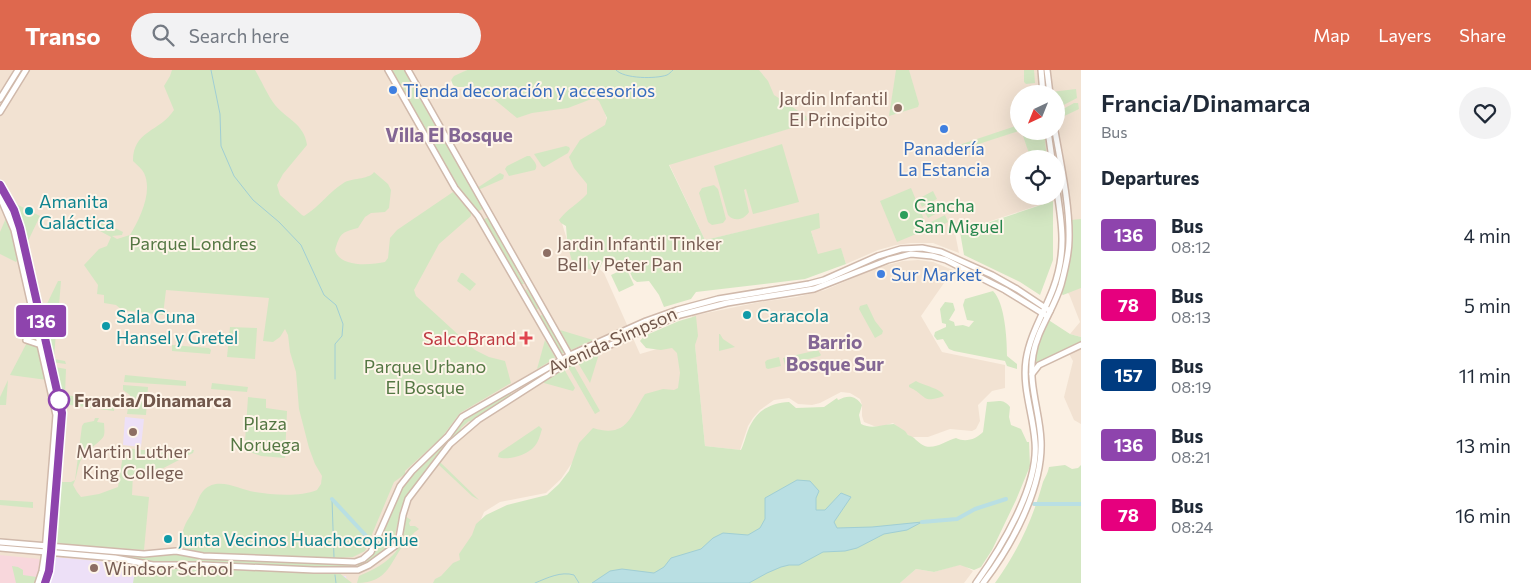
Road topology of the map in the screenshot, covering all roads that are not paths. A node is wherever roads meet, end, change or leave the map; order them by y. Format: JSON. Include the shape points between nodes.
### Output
{"nodes":[{"id":1,"x":18,"y":70,"type":"edge"},
{"id":2,"x":26,"y":70,"type":"edge"},
{"id":3,"x":388,"y":70,"type":"edge"},
{"id":4,"x":408,"y":70,"type":"edge"},
{"id":5,"x":1040,"y":70,"type":"edge"},
{"id":6,"x":1047,"y":70,"type":"edge"},
{"id":7,"x":1042,"y":85,"type":"edge"},
{"id":8,"x":1049,"y":85,"type":"edge"},
{"id":9,"x":0,"y":99,"type":"edge"},
{"id":10,"x":0,"y":112,"type":"edge"},
{"id":11,"x":1056,"y":140,"type":"edge"},
{"id":12,"x":0,"y":185,"type":"edge"},
{"id":13,"x":0,"y":197,"type":"edge"},
{"id":14,"x":1059,"y":205,"type":"edge"},
{"id":15,"x":908,"y":248,"type":"junction"},
{"id":16,"x":884,"y":262,"type":"junction"},
{"id":17,"x":823,"y":284,"type":"junction"},
{"id":18,"x":1043,"y":310,"type":"junction"},
{"id":19,"x":1049,"y":314,"type":"junction"},
{"id":20,"x":646,"y":321,"type":"junction"},
{"id":21,"x":648,"y":329,"type":"junction"},
{"id":22,"x":26,"y":340,"type":"dead end"},
{"id":23,"x":41,"y":344,"type":"junction"},
{"id":24,"x":1081,"y":345,"type":"edge"},
{"id":25,"x":570,"y":355,"type":"junction"},
{"id":26,"x":573,"y":361,"type":"junction"},
{"id":27,"x":563,"y":362,"type":"junction"},
{"id":28,"x":1032,"y":374,"type":"junction"},
{"id":29,"x":0,"y":542,"type":"edge"},
{"id":30,"x":45,"y":546,"type":"junction"},
{"id":31,"x":0,"y":548,"type":"edge"},
{"id":32,"x":51,"y":549,"type":"junction"},
{"id":33,"x":45,"y":552,"type":"junction"},
{"id":34,"x":203,"y":556,"type":"junction"},
{"id":35,"x":353,"y":562,"type":"junction"},
{"id":36,"x":203,"y":564,"type":"junction"},
{"id":37,"x":356,"y":570,"type":"junction"},
{"id":38,"x":38,"y":583,"type":"edge"},
{"id":39,"x":45,"y":583,"type":"edge"},
{"id":40,"x":976,"y":583,"type":"edge"},
{"id":41,"x":983,"y":583,"type":"edge"}],
"edges":[{"from":1,"to":9,"type":"main road"},
{"from":2,"to":10,"type":"main road"},
{"from":3,"to":27,"type":"main road","via":[[455,188],[478,216]]},
{"from":4,"to":25,"type":"main road"},
{"from":5,"to":7,"type":"main road"},
{"from":6,"to":8,"type":"main road"},
{"from":11,"to":19,"type":"main road","via":[[1069,240],[1060,286]]},
{"from":12,"to":32,"type":"main road","via":[[20,228],[62,413]]},
{"from":13,"to":23,"type":"main road","via":[[14,230]]},
{"from":14,"to":18,"type":"main road","via":[[1062,253],[1055,284]]},
{"from":15,"to":16,"type":"main road","via":[[884,257]]},
{"from":15,"to":17,"type":"main road","name":"Avenida Simpson","via":[[878,256]]},
{"from":15,"to":18,"type":"main road","name":"Avenida Simpson","via":[[935,250],[955,258],[1006,282]]},
{"from":16,"to":17,"type":"main road","name":"Avenida Simpson"},
{"from":16,"to":18,"type":"main road","name":"Avenida Simpson","via":[[911,254],[946,260]]},
{"from":17,"to":20,"type":"main road","name":"Avenida Simpson","via":[[718,299]]},
{"from":17,"to":21,"type":"main road","name":"Avenida Simpson","via":[[781,296],[680,315]]},
{"from":18,"to":19,"type":"main road","name":"Avenida Simpson"},
{"from":18,"to":40,"type":"main road","via":[[1026,358],[1025,375],[1035,458],[1026,492],[1003,542]]},
{"from":19,"to":28,"type":"main road","via":[[1033,354]]},
{"from":20,"to":21,"type":"main road"},
{"from":20,"to":25,"type":"main road","name":"Avenida Simpson"},
{"from":21,"to":26,"type":"main road","name":"Avenida Simpson"},
{"from":22,"to":23,"type":"main road"},
{"from":23,"to":30,"type":"main road","via":[[57,419]]},
{"from":24,"to":28,"type":"main road","via":[[1039,365]]},
{"from":25,"to":26,"type":"main road"},
{"from":25,"to":27,"type":"main road","name":"Avenida Simpson"},
{"from":26,"to":27,"type":"main road","name":"Avenida Simpson"},
{"from":27,"to":35,"type":"main road","name":"Avenida Simpson","via":[[462,417],[400,486],[371,552]]},
{"from":27,"to":37,"type":"main road","name":"Avenida Simpson","via":[[463,431],[408,499],[395,546],[369,565]]},
{"from":28,"to":41,"type":"main road","via":[[1041,441],[1038,472],[1008,546]]},
{"from":29,"to":30,"type":"main road","name":"Avenida Simpson"},
{"from":30,"to":32,"type":"main road","name":"Avenida Simpson"},
{"from":30,"to":33,"type":"main road"},
{"from":31,"to":33,"type":"main road","name":"Avenida Simpson"},
{"from":32,"to":33,"type":"main road","name":"Avenida Simpson"},
{"from":32,"to":34,"type":"main road","name":"Avenida Simpson","via":[[144,554],[176,551]]},
{"from":32,"to":36,"type":"main road","name":"Avenida Simpson","via":[[153,565]]},
{"from":32,"to":39,"type":"main road"},
{"from":33,"to":38,"type":"main road"},
{"from":34,"to":35,"type":"main road","name":"Avenida Simpson"},
{"from":34,"to":36,"type":"main road"},
{"from":35,"to":37,"type":"main road"},
{"from":36,"to":37,"type":"main road","name":"Avenida Simpson"}]}
